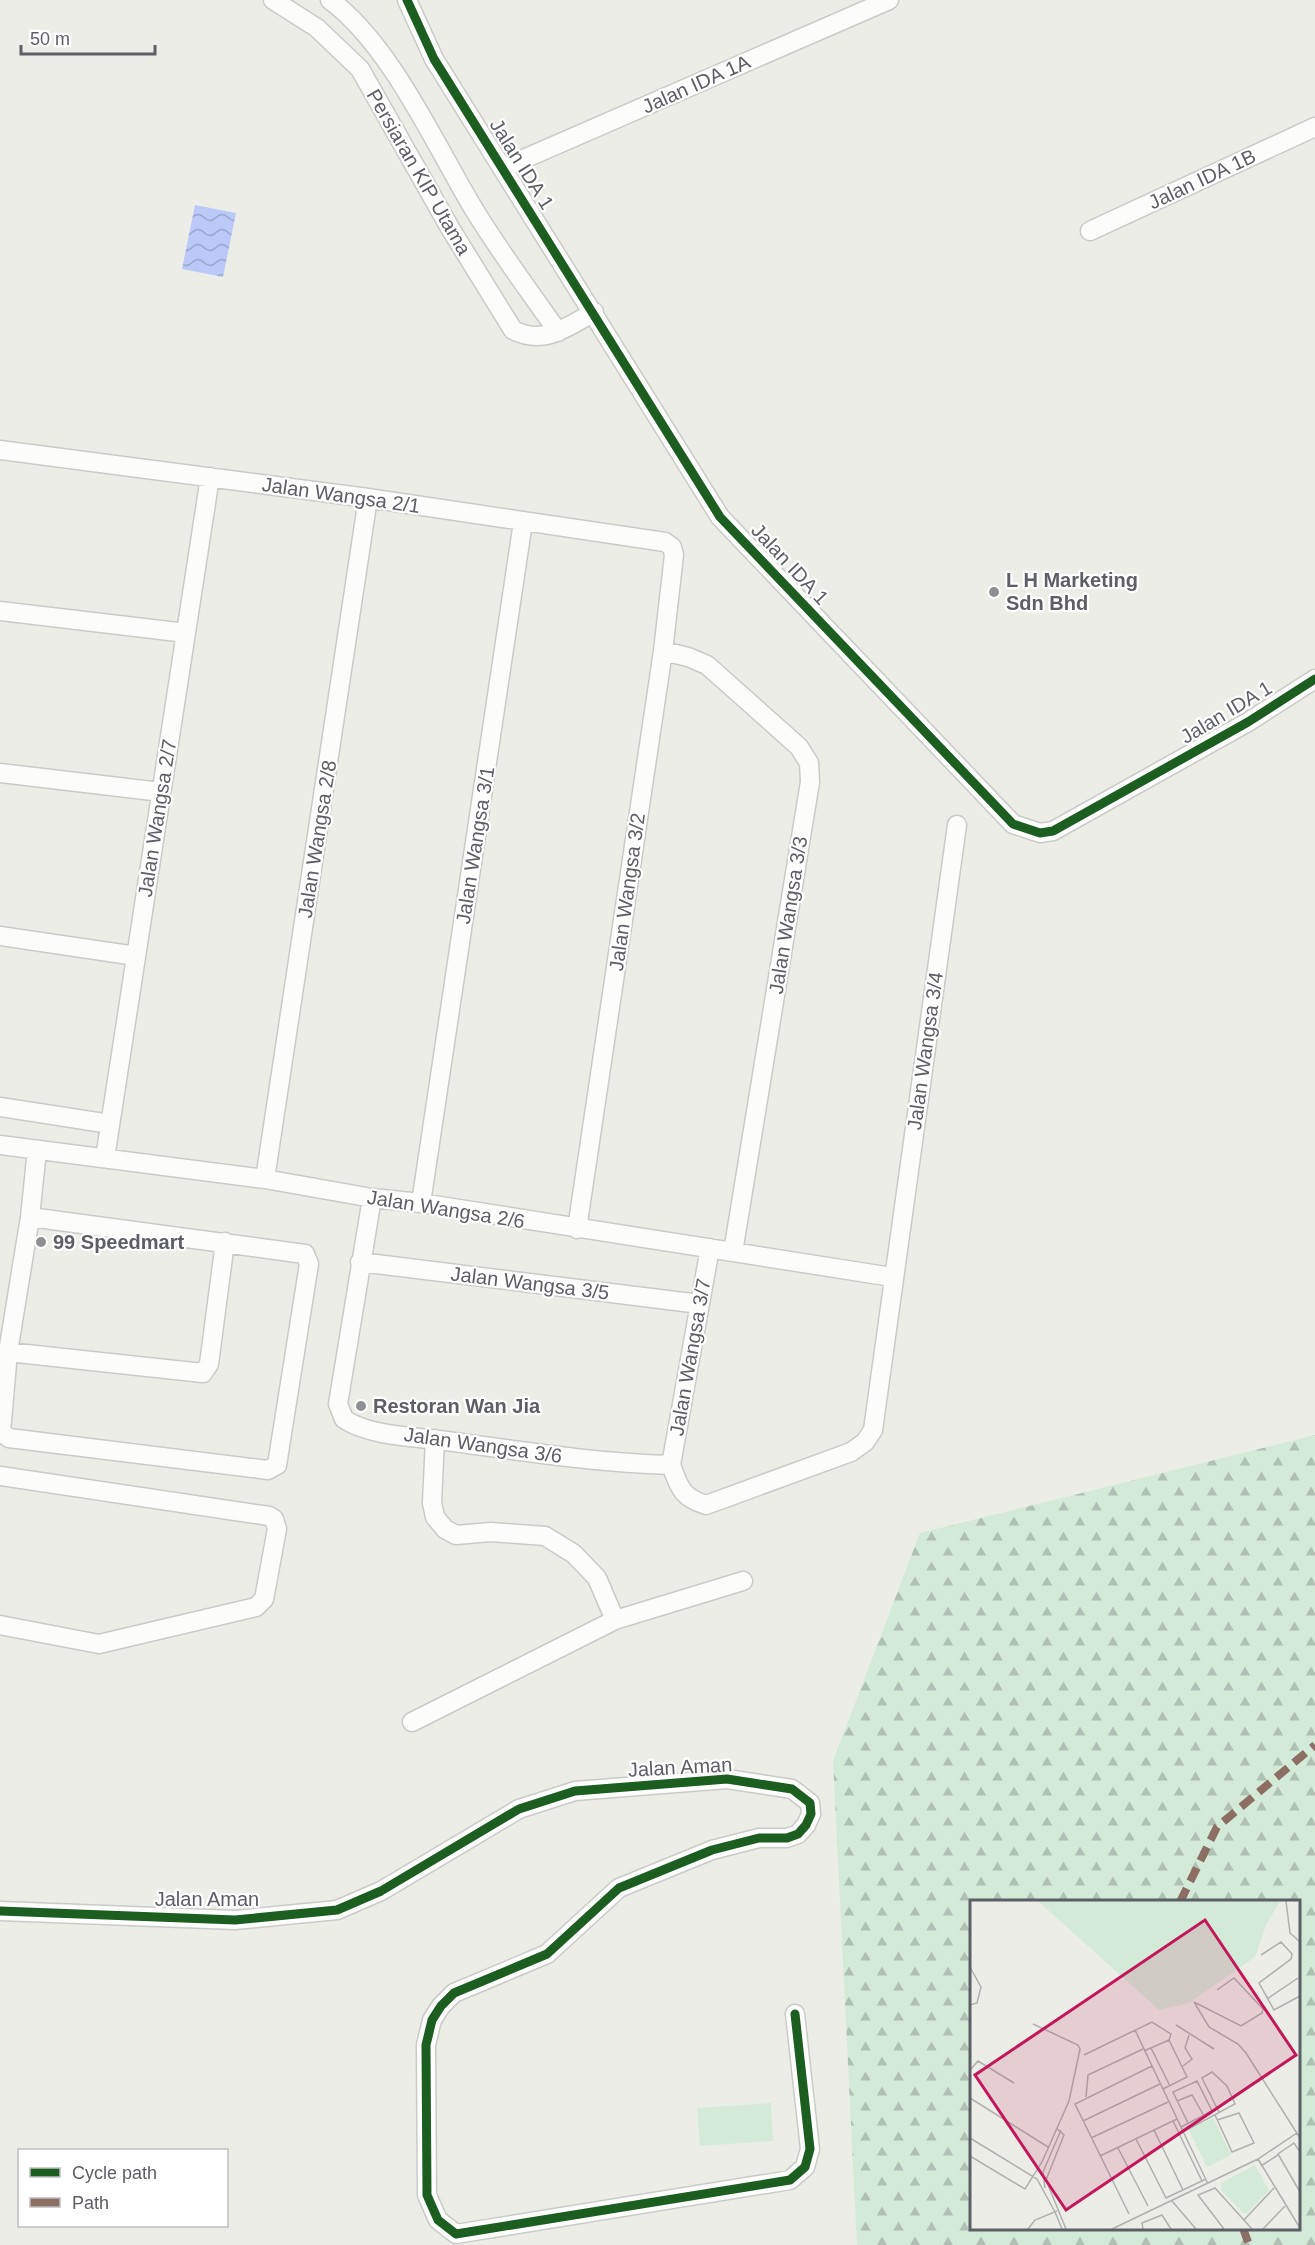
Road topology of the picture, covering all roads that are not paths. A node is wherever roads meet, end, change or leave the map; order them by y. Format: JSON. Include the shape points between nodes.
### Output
{"nodes":[{"id":1,"x":273,"y":0,"type":"edge"},
{"id":2,"x":330,"y":0,"type":"edge"},
{"id":3,"x":407,"y":0,"type":"edge"},
{"id":4,"x":889,"y":0,"type":"edge"},
{"id":5,"x":292,"y":4,"type":"edge"},
{"id":6,"x":1315,"y":127,"type":"edge"},
{"id":7,"x":503,"y":168,"type":"junction"},
{"id":8,"x":1090,"y":231,"type":"dead end"},
{"id":9,"x":594,"y":312,"type":"junction"},
{"id":10,"x":558,"y":332,"type":"junction"},
{"id":11,"x":0,"y":450,"type":"edge"},
{"id":12,"x":210,"y":477,"type":"junction"},
{"id":13,"x":369,"y":498,"type":"junction"},
{"id":14,"x":523,"y":522,"type":"junction"},
{"id":15,"x":674,"y":555,"type":"joint"},
{"id":16,"x":0,"y":611,"type":"edge"},
{"id":17,"x":186,"y":633,"type":"junction"},
{"id":18,"x":663,"y":651,"type":"junction"},
{"id":19,"x":1315,"y":679,"type":"edge"},
{"id":20,"x":0,"y":773,"type":"edge"},
{"id":21,"x":161,"y":792,"type":"junction"},
{"id":22,"x":957,"y":825,"type":"dead end"},
{"id":23,"x":0,"y":936,"type":"edge"},
{"id":24,"x":136,"y":956,"type":"junction"},
{"id":25,"x":0,"y":1107,"type":"edge"},
{"id":26,"x":110,"y":1124,"type":"junction"},
{"id":27,"x":0,"y":1145,"type":"edge"},
{"id":28,"x":37,"y":1149,"type":"junction"},
{"id":29,"x":105,"y":1158,"type":"junction"},
{"id":30,"x":265,"y":1179,"type":"junction"},
{"id":31,"x":372,"y":1198,"type":"junction"},
{"id":32,"x":421,"y":1203,"type":"junction"},
{"id":33,"x":30,"y":1217,"type":"junction"},
{"id":34,"x":577,"y":1229,"type":"junction"},
{"id":35,"x":225,"y":1242,"type":"junction"},
{"id":36,"x":710,"y":1248,"type":"junction"},
{"id":37,"x":733,"y":1252,"type":"junction"},
{"id":38,"x":360,"y":1262,"type":"junction"},
{"id":39,"x":892,"y":1277,"type":"junction"},
{"id":40,"x":700,"y":1304,"type":"junction"},
{"id":41,"x":8,"y":1352,"type":"junction"},
{"id":42,"x":435,"y":1439,"type":"junction"},
{"id":43,"x":670,"y":1466,"type":"junction"},
{"id":44,"x":0,"y":1476,"type":"edge"},
{"id":45,"x":743,"y":1581,"type":"dead end"},
{"id":46,"x":615,"y":1620,"type":"junction"},
{"id":47,"x":0,"y":1625,"type":"edge"},
{"id":48,"x":412,"y":1722,"type":"dead end"},
{"id":49,"x":0,"y":1911,"type":"edge"},
{"id":50,"x":795,"y":2014,"type":"dead end"}],
"edges":[{"from":1,"to":5,"type":"street","name":"Persiaran KIP Utama"},
{"from":2,"to":10,"type":"street","name":"Persiaran KIP Utama","via":[[357,22],[383,56],[476,213]]},
{"from":3,"to":7,"type":"street","name":"Jalan IDA 1","via":[[434,59]]},
{"from":4,"to":7,"type":"street","name":"Jalan IDA 1A"},
{"from":5,"to":10,"type":"street","name":"Persiaran KIP Utama","via":[[360,69],[513,330],[526,337]]},
{"from":6,"to":8,"type":"street","name":"Jalan IDA 1B"},
{"from":7,"to":9,"type":"street","name":"Jalan IDA 1"},
{"from":9,"to":10,"type":"street","name":"Persiaran KIP Utama"},
{"from":9,"to":19,"type":"street","name":"Jalan IDA 1","via":[[720,517],[1013,824],[1040,833],[1053,831],[1248,722]]},
{"from":11,"to":12,"type":"street","name":"Jalan Wangsa 2/1"},
{"from":12,"to":13,"type":"street","name":"Jalan Wangsa 2/1"},
{"from":12,"to":17,"type":"street","name":"Jalan Wangsa 2/7"},
{"from":13,"to":14,"type":"street","name":"Jalan Wangsa 2/1"},
{"from":13,"to":30,"type":"street","name":"Jalan Wangsa 2/8"},
{"from":14,"to":15,"type":"street","name":"Jalan Wangsa 2/1","via":[[665,542]]},
{"from":14,"to":32,"type":"street","name":"Jalan Wangsa 3/1"},
{"from":15,"to":18,"type":"street","name":"Jalan Wangsa 3/2"},
{"from":16,"to":17,"type":"street"},
{"from":17,"to":21,"type":"street","name":"Jalan Wangsa 2/7"},
{"from":18,"to":34,"type":"street","name":"Jalan Wangsa 3/2"},
{"from":18,"to":37,"type":"street","name":"Jalan Wangsa 3/3","via":[[707,665],[799,747],[808,763],[810,782]]},
{"from":20,"to":21,"type":"street"},
{"from":21,"to":24,"type":"street","name":"Jalan Wangsa 2/7"},
{"from":22,"to":39,"type":"street","name":"Jalan Wangsa 3/4"},
{"from":23,"to":24,"type":"street"},
{"from":24,"to":26,"type":"street","name":"Jalan Wangsa 2/7"},
{"from":25,"to":26,"type":"street"},
{"from":26,"to":29,"type":"street","name":"Jalan Wangsa 2/7"},
{"from":27,"to":28,"type":"street","name":"Jalan Wangsa 2/6"},
{"from":28,"to":29,"type":"street","name":"Jalan Wangsa 2/6"},
{"from":28,"to":33,"type":"street"},
{"from":29,"to":30,"type":"street","name":"Jalan Wangsa 2/6"},
{"from":30,"to":31,"type":"street","name":"Jalan Wangsa 2/6"},
{"from":31,"to":32,"type":"street","name":"Jalan Wangsa 2/6"},
{"from":31,"to":38,"type":"street","name":"Jalan Wangsa 3/6"},
{"from":32,"to":34,"type":"street","name":"Jalan Wangsa 2/6"},
{"from":33,"to":35,"type":"street"},
{"from":33,"to":41,"type":"street"},
{"from":34,"to":36,"type":"street","name":"Jalan Wangsa 2/6"},
{"from":35,"to":41,"type":"street","via":[[209,1364],[203,1373]]},
{"from":35,"to":41,"type":"street","via":[[300,1251],[308,1258],[279,1461],[273,1469],[4,1436],[0,1426]]},
{"from":36,"to":37,"type":"street","name":"Jalan Wangsa 2/6"},
{"from":36,"to":40,"type":"street","name":"Jalan Wangsa 3/7"},
{"from":37,"to":39,"type":"street","name":"Jalan Wangsa 2/6"},
{"from":38,"to":40,"type":"street","name":"Jalan Wangsa 3/5"},
{"from":38,"to":42,"type":"street","name":"Jalan Wangsa 3/6","via":[[338,1404],[340,1412],[360,1428]]},
{"from":39,"to":43,"type":"street","name":"Jalan Wangsa 3/4","via":[[877,1410],[873,1430],[865,1442],[836,1459],[706,1505],[690,1500]]},
{"from":40,"to":43,"type":"street","name":"Jalan Wangsa 3/7"},
{"from":42,"to":43,"type":"street","name":"Jalan Wangsa 3/6","via":[[621,1464]]},
{"from":42,"to":46,"type":"street","via":[[432,1503],[435,1516],[445,1529],[456,1535],[491,1532],[545,1536],[586,1565],[597,1578]]},
{"from":44,"to":47,"type":"street","via":[[269,1516],[277,1529],[264,1599],[256,1607],[99,1644]]},
{"from":45,"to":46,"type":"street"},
{"from":46,"to":48,"type":"street"},
{"from":49,"to":50,"type":"street","name":"Jalan Aman","via":[[235,1920],[337,1910],[381,1891],[519,1809],[575,1791],[727,1779],[792,1789],[810,1803],[811,1814],[798,1834],[787,1839],[759,1838],[712,1850],[619,1888],[547,1954],[454,1993],[441,2006],[432,2020],[426,2045],[428,2195],[438,2220],[456,2234],[790,2180],[805,2167],[810,2149]]}]}
